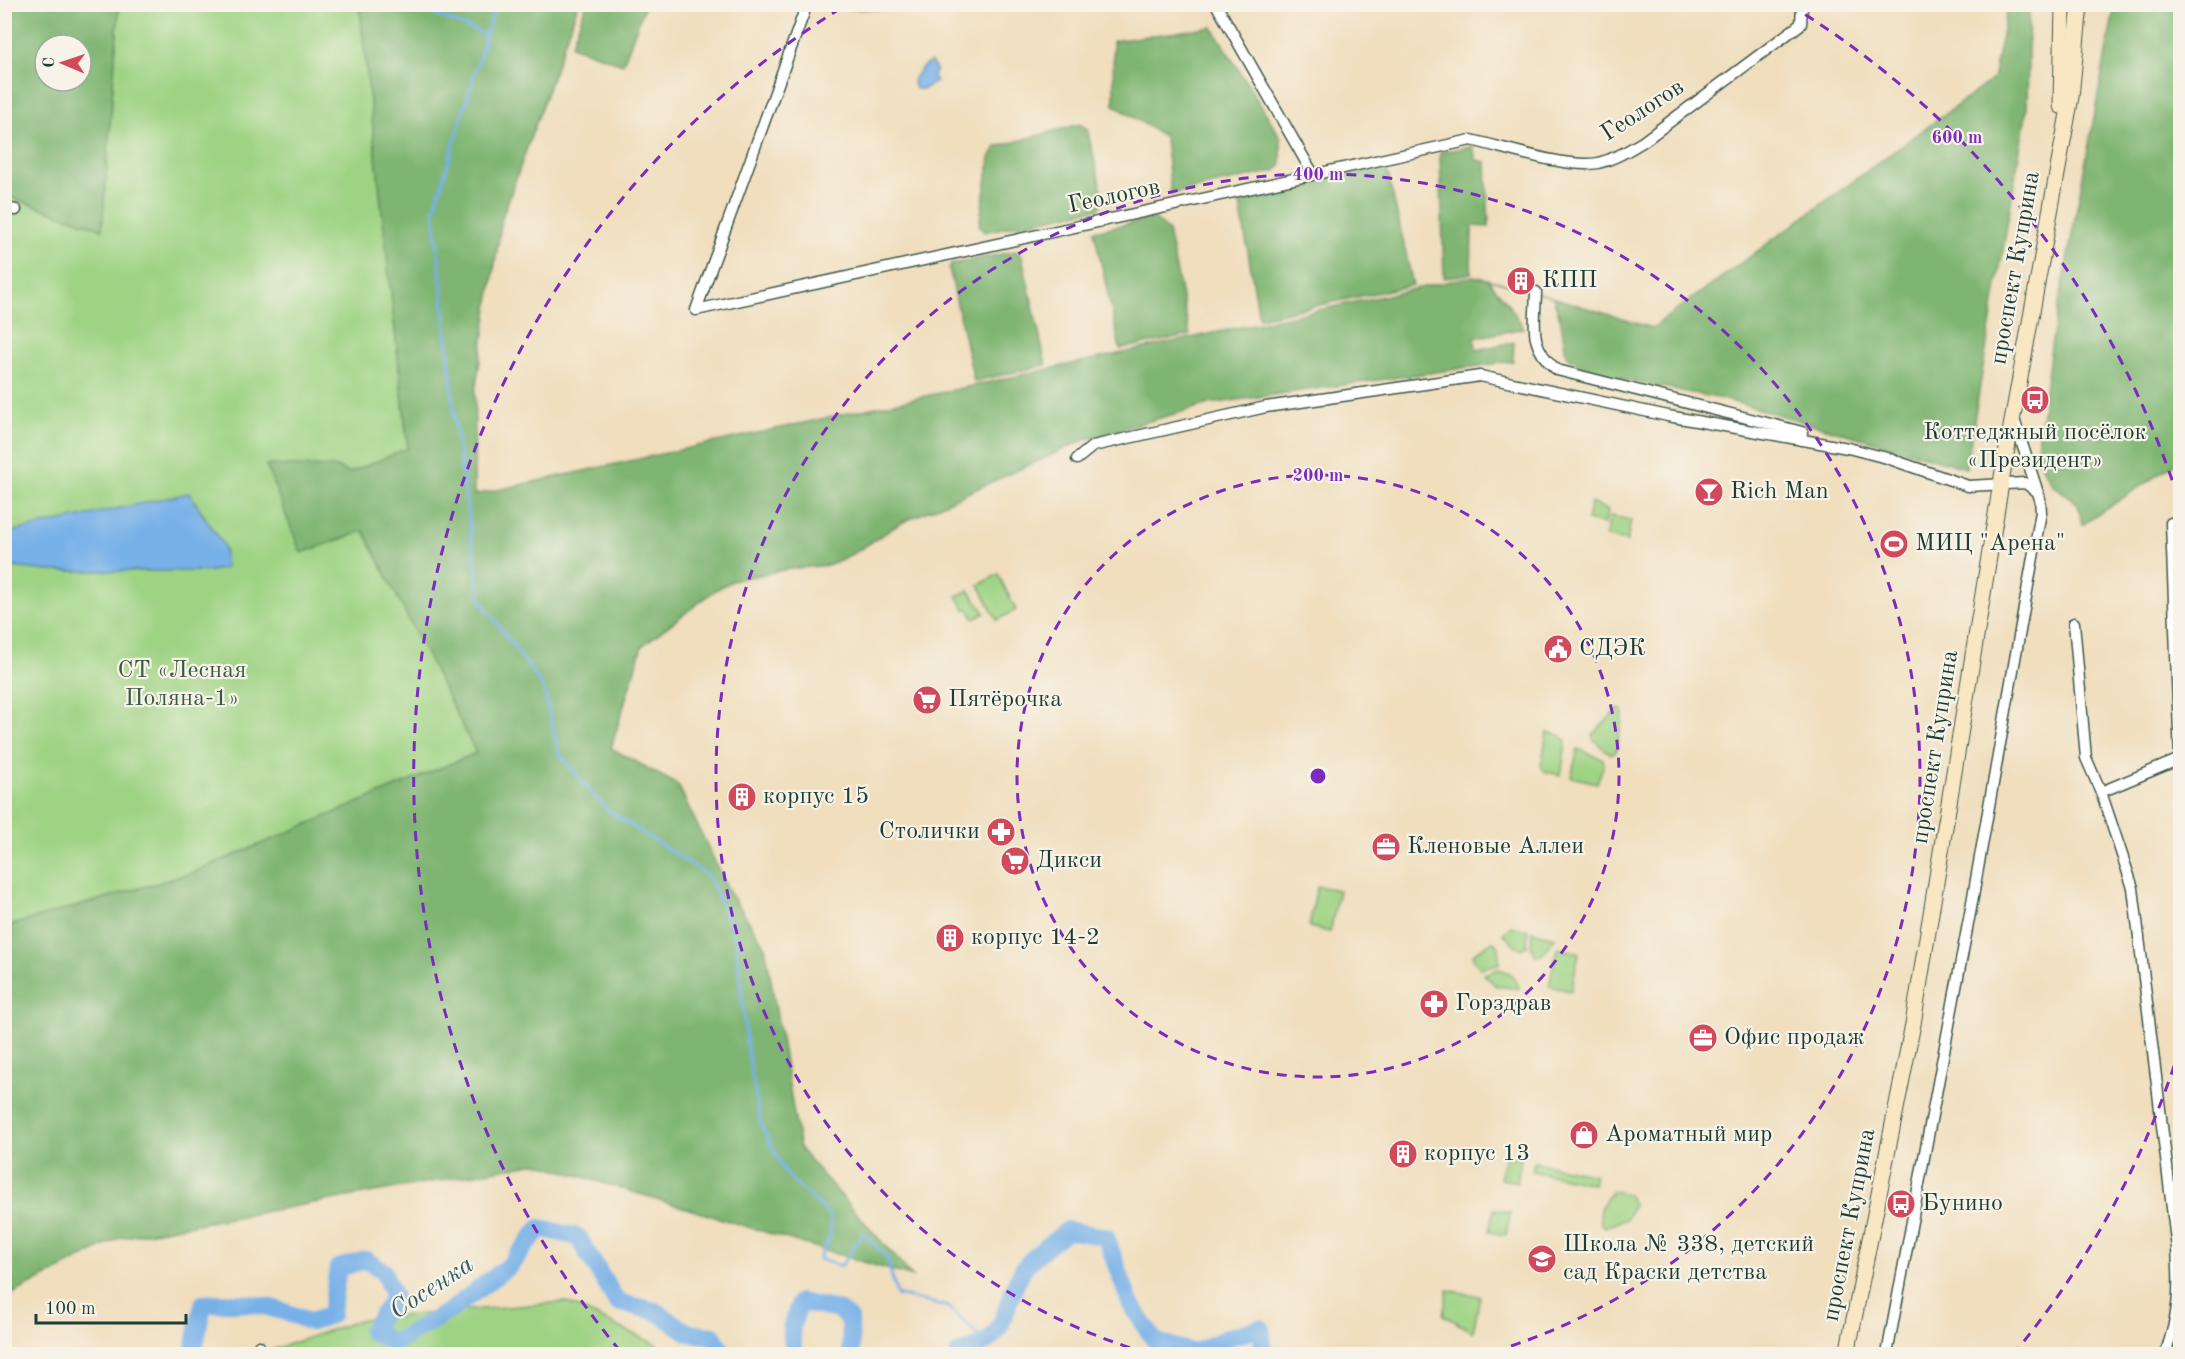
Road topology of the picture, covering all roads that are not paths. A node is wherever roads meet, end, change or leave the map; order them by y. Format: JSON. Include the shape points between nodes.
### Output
{"nodes":[{"id":1,"x":807,"y":4,"type":"edge"},
{"id":2,"x":1216,"y":4,"type":"edge"},
{"id":3,"x":1802,"y":4,"type":"edge"},
{"id":4,"x":2063,"y":4,"type":"edge"},
{"id":5,"x":2079,"y":4,"type":"edge"},
{"id":6,"x":2060,"y":146,"type":"junction"},
{"id":7,"x":1313,"y":174,"type":"junction"},
{"id":8,"x":1536,"y":292,"type":"dead end"},
{"id":9,"x":2013,"y":416,"type":"junction"},
{"id":10,"x":1801,"y":440,"type":"junction"},
{"id":11,"x":1077,"y":459,"type":"dead end"},
{"id":12,"x":2001,"y":484,"type":"junction"},
{"id":13,"x":2035,"y":490,"type":"junction"},
{"id":14,"x":2171,"y":524,"type":"dead end"},
{"id":15,"x":2074,"y":623,"type":"dead end"},
{"id":16,"x":2180,"y":759,"type":"edge"},
{"id":17,"x":2101,"y":792,"type":"junction"},
{"id":18,"x":1847,"y":1354,"type":"edge"},
{"id":19,"x":1887,"y":1354,"type":"edge"},
{"id":20,"x":2165,"y":1354,"type":"edge"}],
"edges":[{"from":1,"to":7,"type":"street","name":"Геологов","via":[[696,310]]},
{"from":2,"to":7,"type":"street"},
{"from":3,"to":7,"type":"street","name":"Геологов","via":[[1801,24],[1617,157],[1596,164],[1572,163],[1471,140]]},
{"from":4,"to":6,"type":"main road","name":"проспект Куприна"},
{"from":5,"to":6,"type":"main road","name":"проспект Куприна","via":[[2075,66]]},
{"from":6,"to":9,"type":"main road","name":"проспект Куприна"},
{"from":8,"to":10,"type":"street","via":[[1537,346],[1543,358],[1557,370],[1802,432]]},
{"from":9,"to":12,"type":"main road","name":"проспект Куприна"},
{"from":9,"to":13,"type":"street"},
{"from":10,"to":11,"type":"street","via":[[1480,376],[1266,408],[1093,446]]},
{"from":10,"to":12,"type":"street","via":[[1887,458],[1968,486]]},
{"from":12,"to":13,"type":"street","via":[[2025,483]]},
{"from":12,"to":18,"type":"main road","name":"проспект Куприна","via":[[1913,1024]]},
{"from":13,"to":19,"type":"street","via":[[2040,500],[2039,524]]},
{"from":14,"to":16,"type":"street"},
{"from":15,"to":17,"type":"street","via":[[2086,758]]},
{"from":16,"to":17,"type":"street"},
{"from":17,"to":20,"type":"street","via":[[2133,888],[2177,1249],[2180,1295]]}]}
